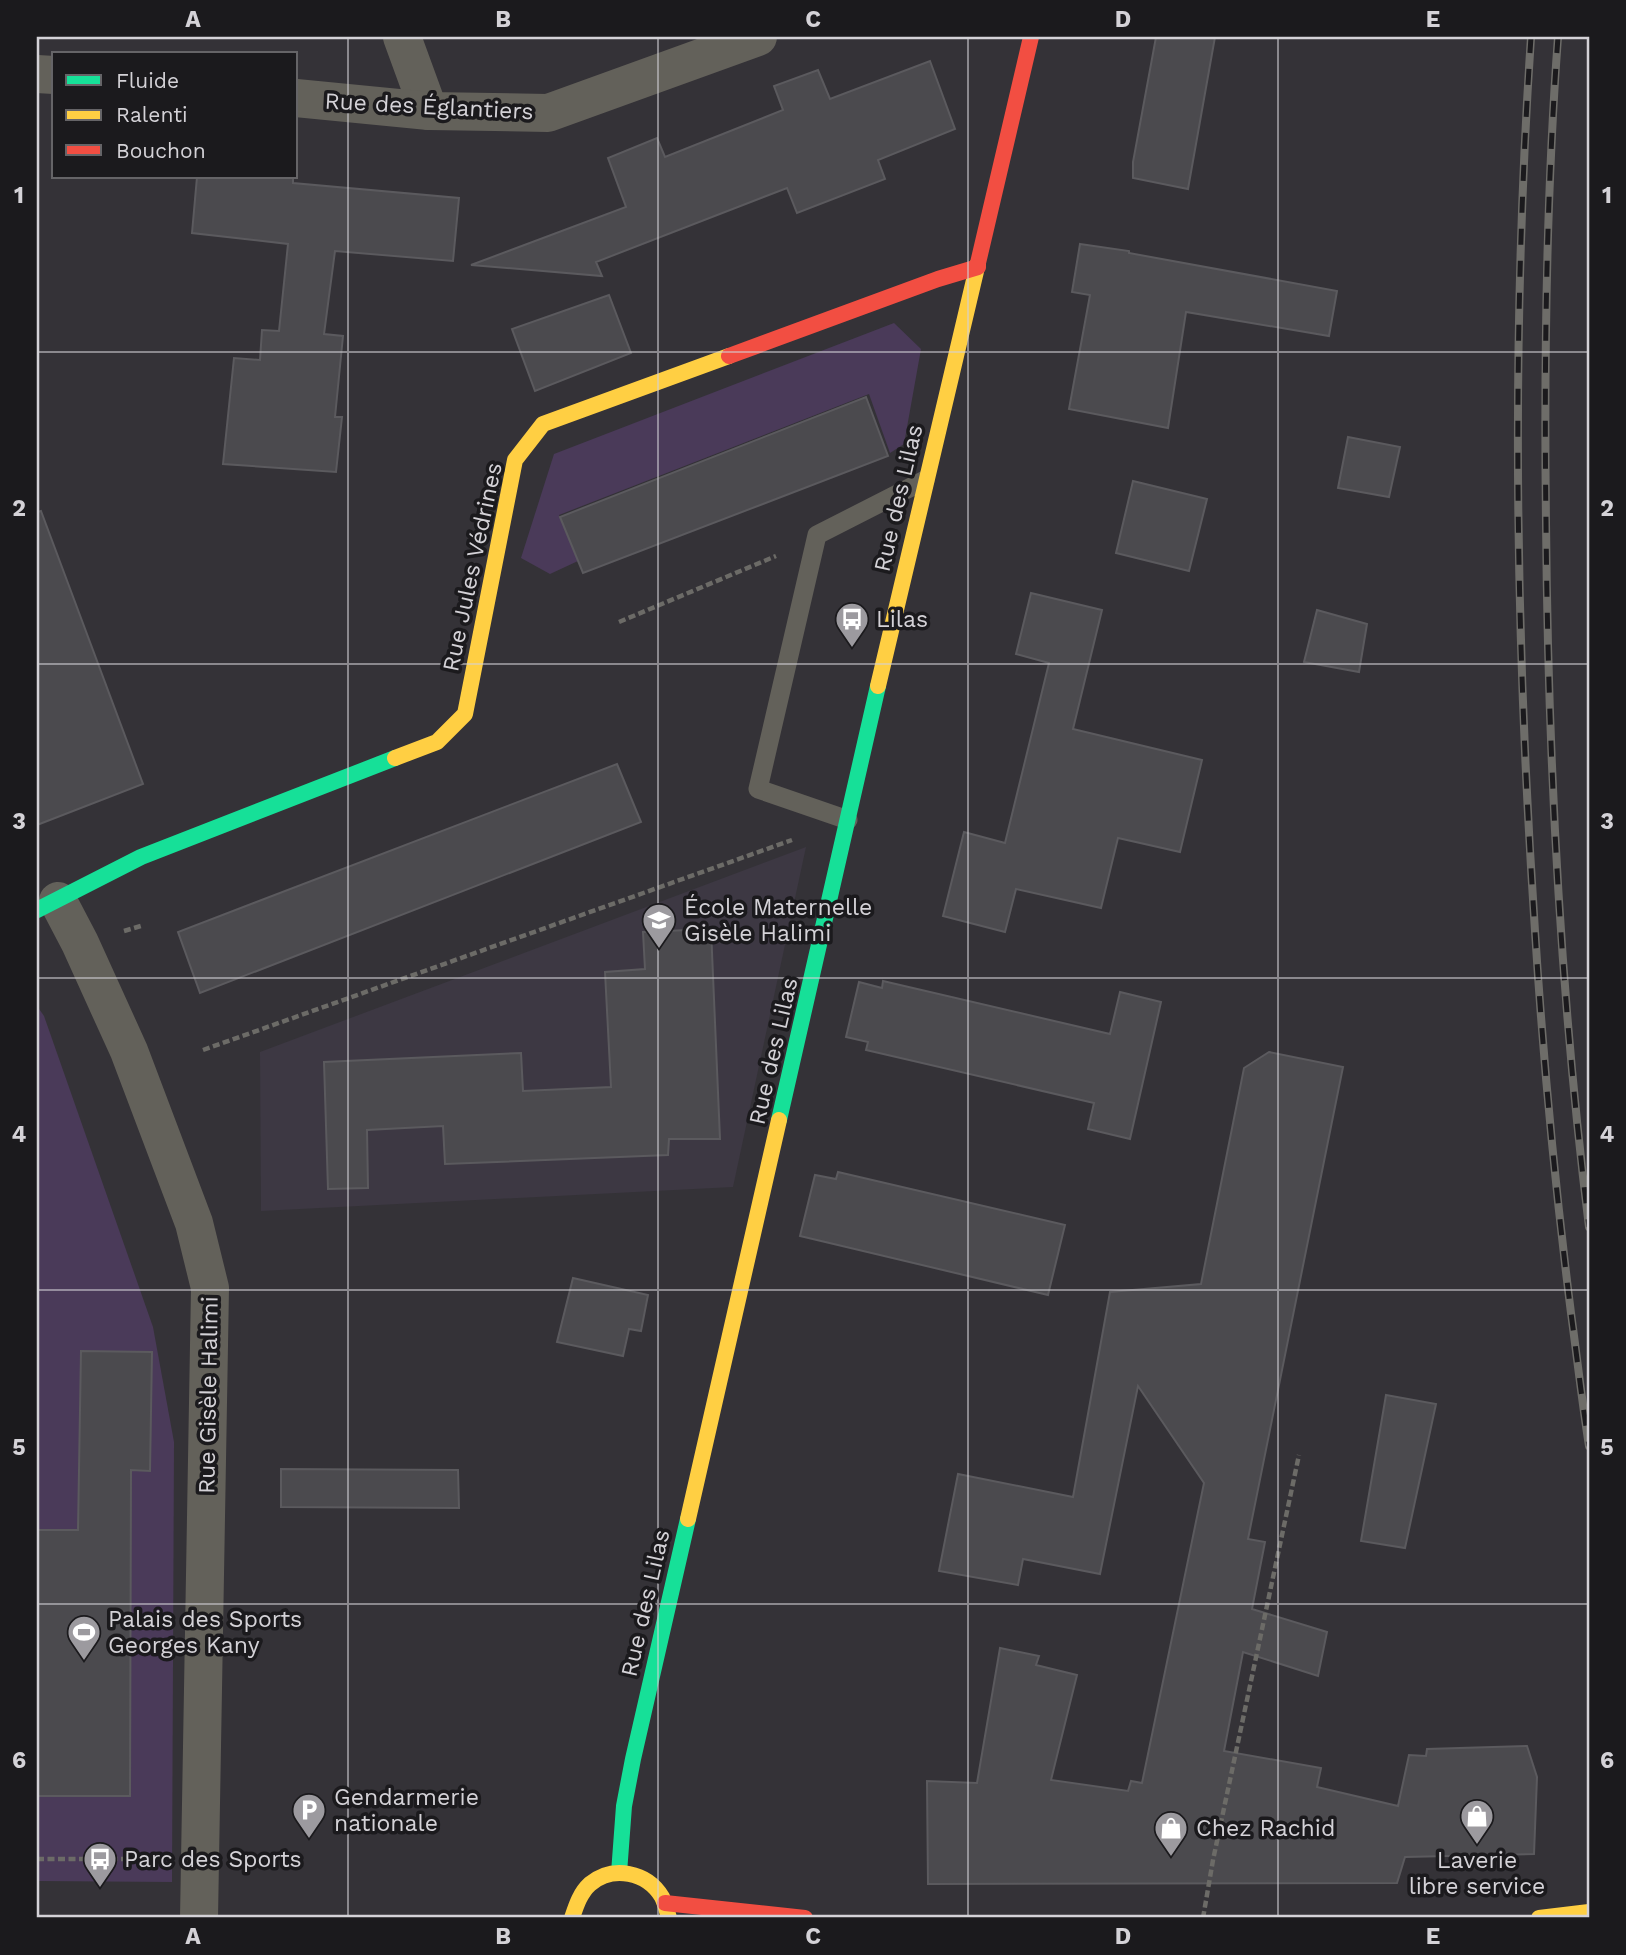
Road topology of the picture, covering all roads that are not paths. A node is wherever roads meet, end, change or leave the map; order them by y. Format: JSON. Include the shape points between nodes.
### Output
{"nodes":[{"id":1,"x":402,"y":37,"type":"edge"},
{"id":2,"x":758,"y":37,"type":"edge"},
{"id":3,"x":1031,"y":37,"type":"edge"},
{"id":4,"x":298,"y":98,"type":"edge"},
{"id":5,"x":429,"y":111,"type":"junction"},
{"id":6,"x":978,"y":267,"type":"junction"},
{"id":7,"x":925,"y":480,"type":"junction"},
{"id":8,"x":848,"y":820,"type":"junction"},
{"id":9,"x":47,"y":906,"type":"edge"},
{"id":10,"x":619,"y":1873,"type":"junction"},
{"id":11,"x":667,"y":1910,"type":"edge"},
{"id":12,"x":1589,"y":1912,"type":"edge"},
{"id":13,"x":199,"y":1918,"type":"edge"},
{"id":14,"x":572,"y":1918,"type":"edge"},
{"id":15,"x":805,"y":1918,"type":"edge"},
{"id":16,"x":1539,"y":1918,"type":"edge"}],
"edges":[{"from":1,"to":5,"type":"street"},
{"from":2,"to":5,"type":"street","name":"Rue des Églantiers","via":[[548,113]]},
{"from":3,"to":6,"type":"street","name":"Rue des Lilas"},
{"from":4,"to":5,"type":"street","name":"Rue des Églantiers"},
{"from":6,"to":7,"type":"street","name":"Rue des Lilas"},
{"from":6,"to":9,"type":"street","name":"Rue Jules Védrines","via":[[543,425],[515,460],[465,714],[437,742],[141,857]]},
{"from":7,"to":8,"type":"street","name":"Rue des Lilas"},
{"from":7,"to":8,"type":"lane","via":[[817,535],[758,789]]},
{"from":8,"to":10,"type":"street","name":"Rue des Lilas","via":[[633,1759]]},
{"from":9,"to":13,"type":"street","name":"Rue Gisèle Halimi","via":[[80,943],[129,1051],[194,1223],[210,1288]]},
{"from":10,"to":11,"type":"street","via":[[647,1880]]},
{"from":10,"to":14,"type":"street","via":[[592,1881],[578,1898]]},
{"from":11,"to":15,"type":"street"},
{"from":12,"to":16,"type":"street"}]}
